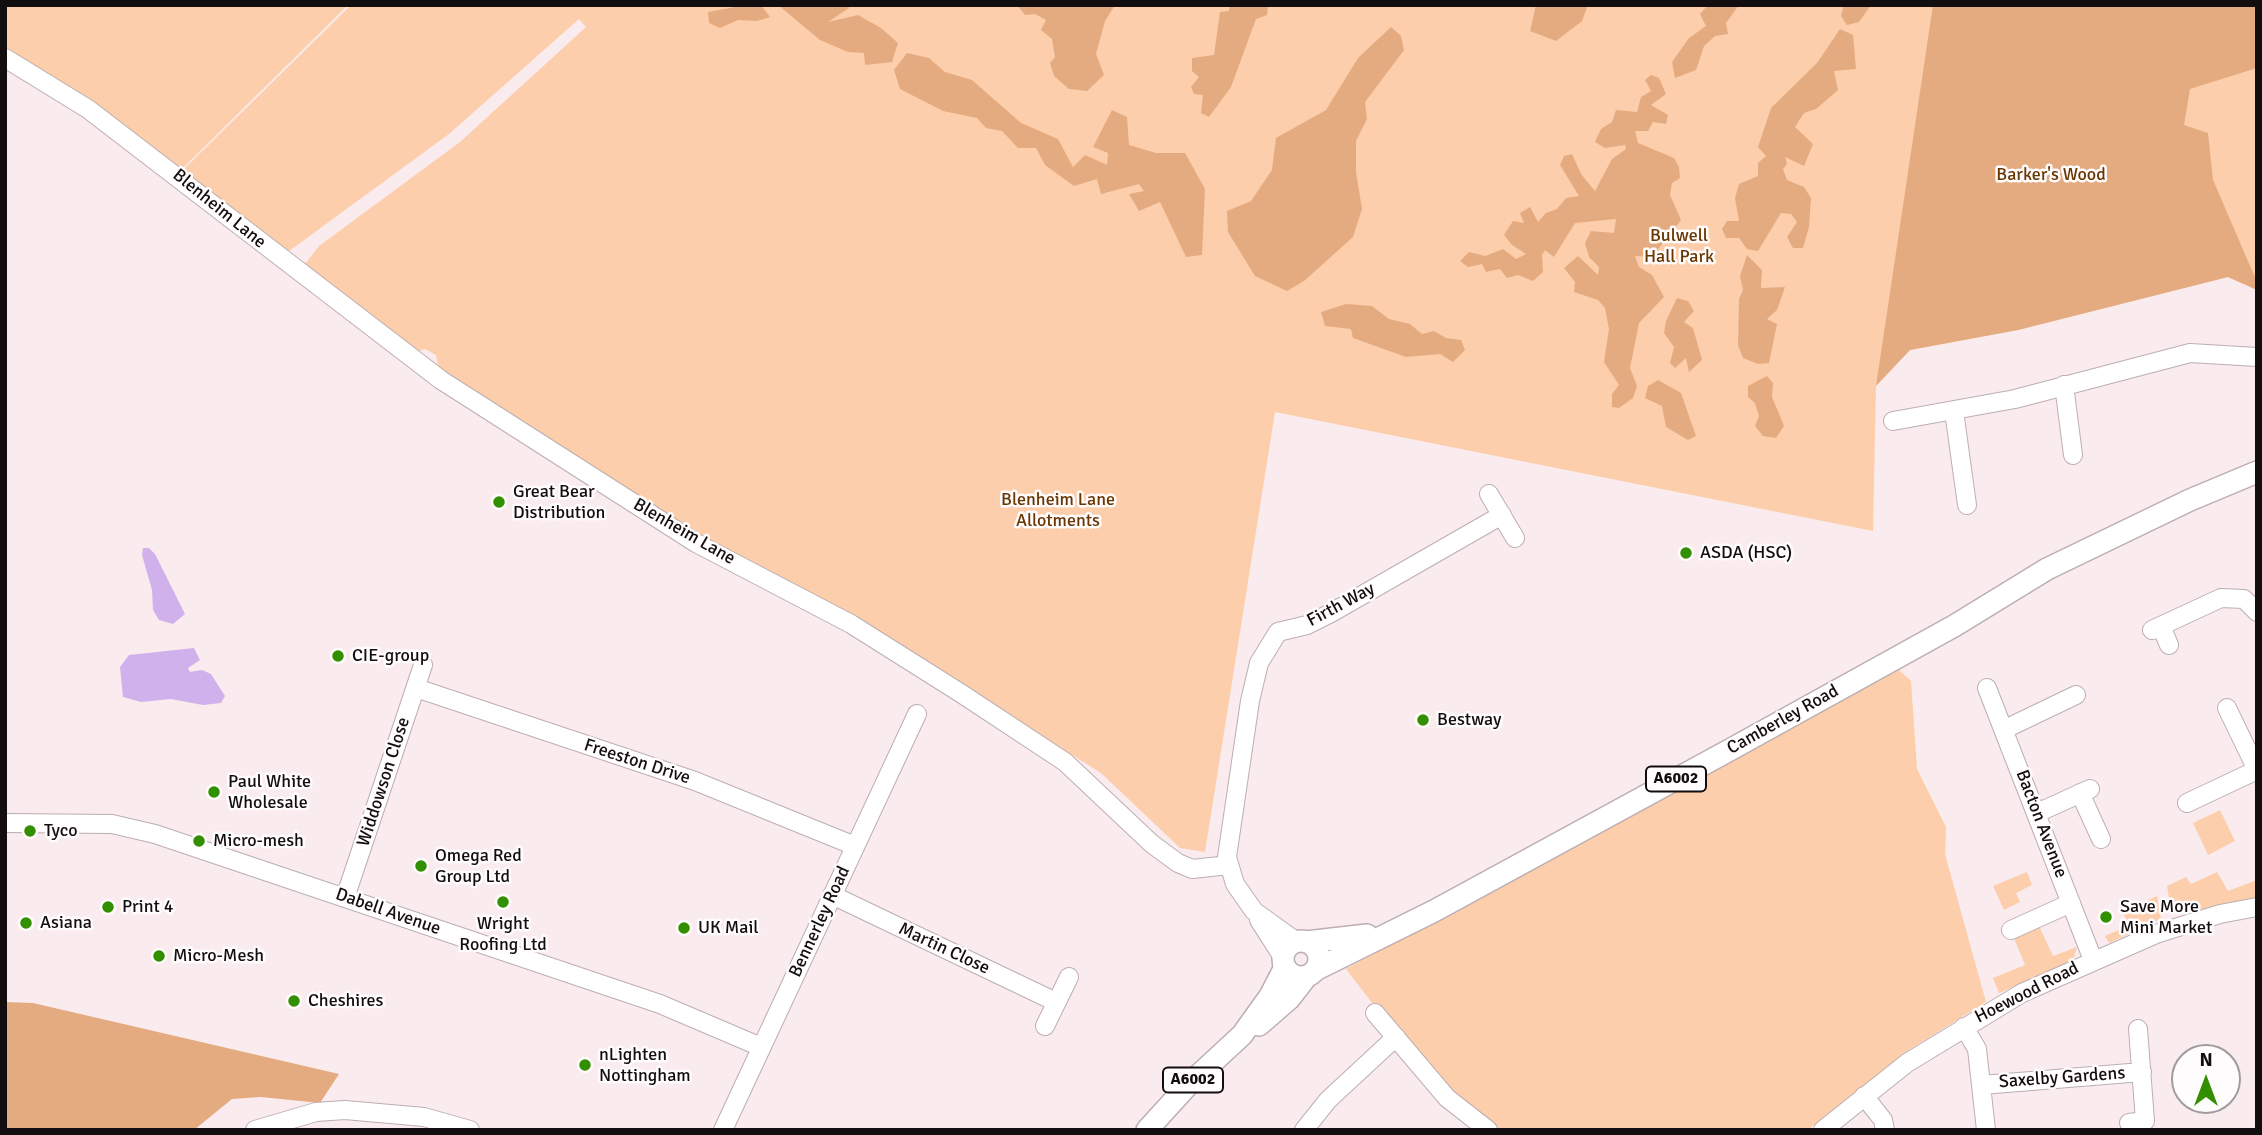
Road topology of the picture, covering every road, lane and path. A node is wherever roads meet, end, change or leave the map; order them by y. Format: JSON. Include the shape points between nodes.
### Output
{"nodes":[{"id":1,"x":5,"y":58,"type":"edge"},
{"id":2,"x":2257,"y":357,"type":"edge"},
{"id":3,"x":2064,"y":385,"type":"junction"},
{"id":4,"x":1954,"y":411,"type":"junction"},
{"id":5,"x":1903,"y":414,"type":"dead end"},
{"id":6,"x":2077,"y":444,"type":"dead end"},
{"id":7,"x":2257,"y":472,"type":"edge"},
{"id":8,"x":1489,"y":494,"type":"dead end"},
{"id":9,"x":1967,"y":505,"type":"dead end"},
{"id":10,"x":1502,"y":514,"type":"junction"},
{"id":11,"x":1515,"y":538,"type":"dead end"},
{"id":12,"x":2257,"y":612,"type":"edge"},
{"id":13,"x":2169,"y":645,"type":"dead end"},
{"id":14,"x":423,"y":665,"type":"dead end"},
{"id":15,"x":416,"y":688,"type":"junction"},
{"id":16,"x":1987,"y":688,"type":"dead end"},
{"id":17,"x":2068,"y":694,"type":"dead end"},
{"id":18,"x":2227,"y":708,"type":"dead end"},
{"id":19,"x":917,"y":715,"type":"dead end"},
{"id":20,"x":2005,"y":729,"type":"junction"},
{"id":21,"x":2257,"y":770,"type":"edge"},
{"id":22,"x":2196,"y":805,"type":"dead end"},
{"id":23,"x":2037,"y":813,"type":"junction"},
{"id":24,"x":5,"y":823,"type":"edge"},
{"id":25,"x":2101,"y":828,"type":"dead end"},
{"id":26,"x":855,"y":846,"type":"junction"},
{"id":27,"x":1229,"y":865,"type":"junction"},
{"id":28,"x":832,"y":895,"type":"junction"},
{"id":29,"x":345,"y":898,"type":"junction"},
{"id":30,"x":2071,"y":903,"type":"junction"},
{"id":31,"x":2257,"y":906,"type":"edge"},
{"id":32,"x":1254,"y":911,"type":"junction"},
{"id":33,"x":2016,"y":922,"type":"dead end"},
{"id":34,"x":1396,"y":929,"type":"junction"},
{"id":35,"x":1302,"y":942,"type":"junction"},
{"id":36,"x":2093,"y":960,"type":"junction"},
{"id":37,"x":1285,"y":963,"type":"junction"},
{"id":38,"x":1311,"y":973,"type":"junction"},
{"id":39,"x":1069,"y":977,"type":"dead end"},
{"id":40,"x":1056,"y":1002,"type":"junction"},
{"id":41,"x":1375,"y":1013,"type":"dead end"},
{"id":42,"x":1045,"y":1026,"type":"dead end"},
{"id":43,"x":1964,"y":1027,"type":"junction"},
{"id":44,"x":2138,"y":1029,"type":"dead end"},
{"id":45,"x":1242,"y":1035,"type":"junction"},
{"id":46,"x":1396,"y":1037,"type":"junction"},
{"id":47,"x":761,"y":1047,"type":"junction"},
{"id":48,"x":2141,"y":1072,"type":"junction"},
{"id":49,"x":1982,"y":1085,"type":"junction"},
{"id":50,"x":1864,"y":1096,"type":"junction"},
{"id":51,"x":2129,"y":1123,"type":"dead end"},
{"id":52,"x":255,"y":1130,"type":"edge"},
{"id":53,"x":470,"y":1130,"type":"edge"},
{"id":54,"x":723,"y":1130,"type":"edge"},
{"id":55,"x":1147,"y":1130,"type":"edge"},
{"id":56,"x":1304,"y":1130,"type":"edge"},
{"id":57,"x":1488,"y":1130,"type":"edge"},
{"id":58,"x":1823,"y":1130,"type":"edge"},
{"id":59,"x":1885,"y":1130,"type":"edge"},
{"id":60,"x":1986,"y":1130,"type":"edge"}],
"edges":[{"from":1,"to":27,"type":"street","name":"Blenheim Lane","via":[[88,109],[441,380],[696,543],[851,624],[962,694],[1065,762],[1178,863],[1192,869]]},
{"from":2,"to":3,"type":"street","via":[[2190,353]]},
{"from":3,"to":4,"type":"street"},
{"from":3,"to":6,"type":"street"},
{"from":4,"to":5,"type":"street"},
{"from":4,"to":9,"type":"street","via":[[1958,486]]},
{"from":7,"to":34,"type":"main road","name":"Camberley Road","number":"A6002","via":[[2048,569],[1714,758]]},
{"from":8,"to":10,"type":"street"},
{"from":10,"to":11,"type":"street"},
{"from":10,"to":27,"type":"street","name":"Firth Way","via":[[1307,625],[1278,632],[1254,679],[1227,849]]},
{"from":12,"to":13,"type":"street","via":[[2234,596],[2221,598],[2156,628]]},
{"from":14,"to":15,"type":"street","name":"Widdowson Close"},
{"from":15,"to":26,"type":"street","name":"Freeston Drive","via":[[695,781]]},
{"from":15,"to":29,"type":"street","name":"Widdowson Close"},
{"from":16,"to":20,"type":"street","name":"Bacton Avenue"},
{"from":17,"to":20,"type":"street"},
{"from":18,"to":21,"type":"street"},
{"from":19,"to":26,"type":"street","name":"Bennerley Road"},
{"from":20,"to":23,"type":"street","name":"Bacton Avenue"},
{"from":21,"to":22,"type":"street"},
{"from":23,"to":25,"type":"street","via":[[2085,791]]},
{"from":23,"to":30,"type":"street","name":"Bacton Avenue"},
{"from":24,"to":29,"type":"street","name":"Dabell Avenue","via":[[132,828]]},
{"from":26,"to":28,"type":"street","name":"Bennerley Road"},
{"from":27,"to":32,"type":"street","via":[[1235,884]]},
{"from":28,"to":40,"type":"street","name":"Martin Close"},
{"from":28,"to":47,"type":"street","name":"Bennerley Road"},
{"from":29,"to":47,"type":"street","name":"Dabell Avenue","via":[[660,1004]]},
{"from":30,"to":33,"type":"street"},
{"from":30,"to":36,"type":"street","name":"Bacton Avenue"},
{"from":31,"to":36,"type":"street","name":"Hoewood Road","via":[[2189,923]]},
{"from":32,"to":35,"type":"street"},
{"from":32,"to":37,"type":"street"},
{"from":34,"to":35,"type":"main road","name":"Camberley Road","number":"A6002"},
{"from":34,"to":38,"type":"main road","name":"Camberley Road","number":"A6002"},
{"from":35,"to":37,"type":"main road","via":[[1286,950]]},
{"from":35,"to":38,"type":"main road","via":[[1317,952],[1319,961]]},
{"from":36,"to":43,"type":"street","name":"Hoewood Road"},
{"from":37,"to":38,"type":"main road","via":[[1294,976]]},
{"from":37,"to":45,"type":"main road","name":"Camberley Road","number":"A6002","via":[[1270,996]]},
{"from":38,"to":45,"type":"main road","name":"Camberley Road","number":"A6002","via":[[1289,999]]},
{"from":39,"to":40,"type":"street"},
{"from":40,"to":42,"type":"street"},
{"from":41,"to":46,"type":"street"},
{"from":43,"to":49,"type":"street","via":[[1977,1049]]},
{"from":43,"to":50,"type":"street","name":"Hoewood Road"},
{"from":44,"to":48,"type":"street"},
{"from":45,"to":55,"type":"main road","name":"Camberley Road","number":"A6002"},
{"from":46,"to":56,"type":"street","via":[[1328,1100]]},
{"from":46,"to":57,"type":"street","via":[[1447,1098]]},
{"from":47,"to":54,"type":"street","name":"Bennerley Road"},
{"from":48,"to":49,"type":"street","name":"Saxelby Gardens"},
{"from":48,"to":51,"type":"street","via":[[2145,1121]]},
{"from":49,"to":60,"type":"street"},
{"from":50,"to":58,"type":"street","name":"Hoewood Road"},
{"from":50,"to":59,"type":"street","via":[[1883,1120]]},
{"from":52,"to":53,"type":"street","via":[[316,1112],[345,1110],[425,1117]]}]}
